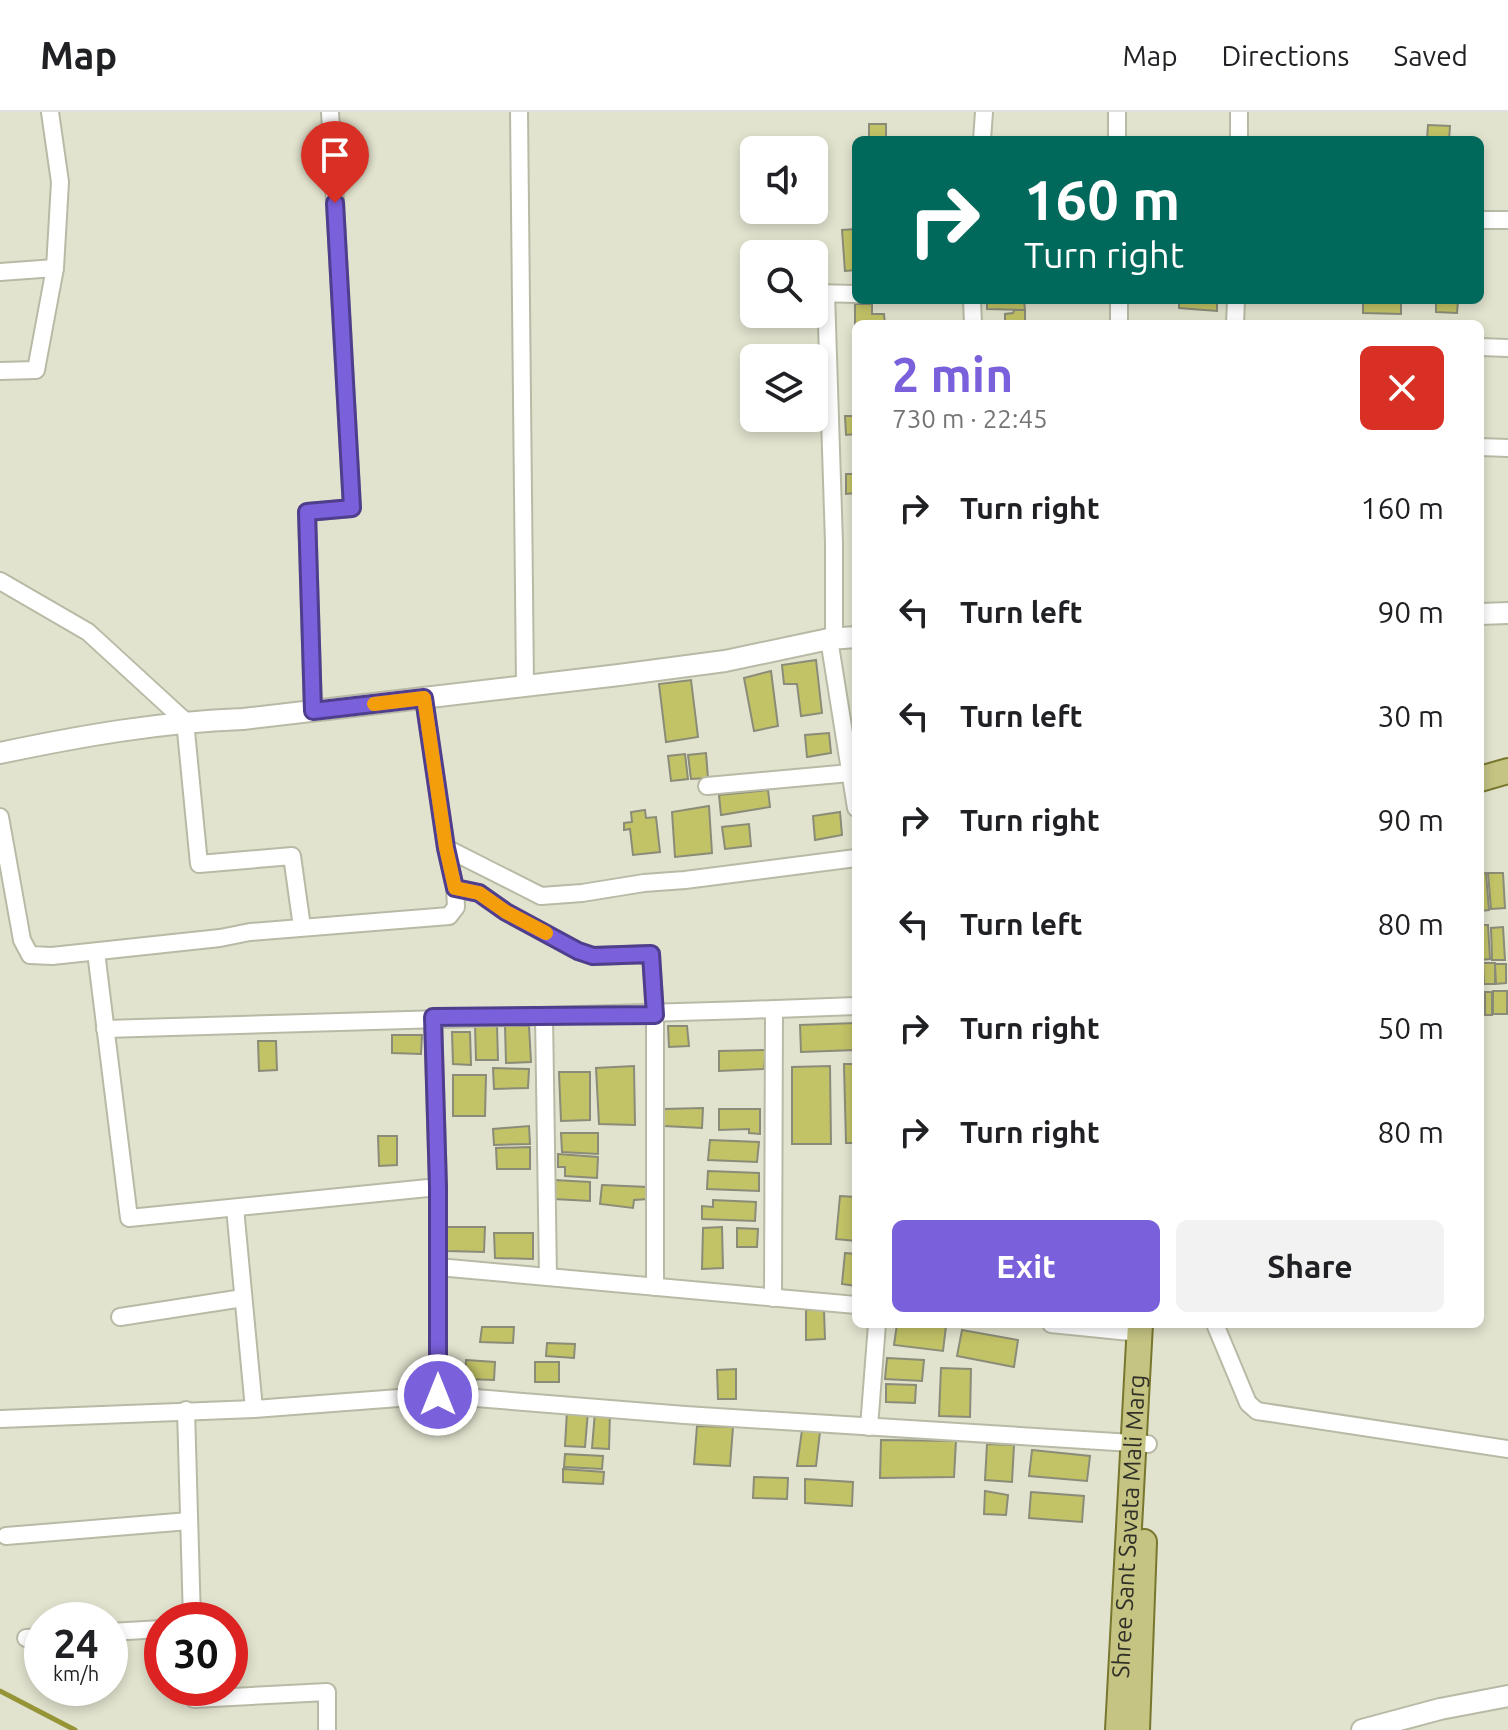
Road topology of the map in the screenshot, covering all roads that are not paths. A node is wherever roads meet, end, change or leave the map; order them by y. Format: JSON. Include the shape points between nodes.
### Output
{"nodes":[{"id":1,"x":50,"y":112,"type":"edge"},
{"id":2,"x":330,"y":112,"type":"edge"},
{"id":3,"x":519,"y":112,"type":"edge"},
{"id":4,"x":984,"y":112,"type":"edge"},
{"id":5,"x":1117,"y":112,"type":"edge"},
{"id":6,"x":1239,"y":112,"type":"edge"},
{"id":7,"x":982,"y":136,"type":"edge"},
{"id":8,"x":1117,"y":136,"type":"edge"},
{"id":9,"x":1239,"y":136,"type":"edge"},
{"id":10,"x":1484,"y":220,"type":"edge"},
{"id":11,"x":1508,"y":220,"type":"edge"},
{"id":12,"x":55,"y":268,"type":"junction"},
{"id":13,"x":0,"y":272,"type":"edge"},
{"id":14,"x":828,"y":294,"type":"edge"},
{"id":15,"x":852,"y":294,"type":"edge"},
{"id":16,"x":822,"y":328,"type":"edge"},
{"id":17,"x":1484,"y":347,"type":"edge"},
{"id":18,"x":1508,"y":348,"type":"edge"},
{"id":19,"x":0,"y":371,"type":"edge"},
{"id":20,"x":1484,"y":447,"type":"edge"},
{"id":21,"x":1508,"y":448,"type":"edge"},
{"id":22,"x":0,"y":581,"type":"edge"},
{"id":23,"x":1508,"y":613,"type":"edge"},
{"id":24,"x":1484,"y":614,"type":"edge"},
{"id":25,"x":852,"y":637,"type":"edge"},
{"id":26,"x":832,"y":639,"type":"junction"},
{"id":27,"x":525,"y":685,"type":"junction"},
{"id":28,"x":424,"y":698,"type":"junction"},
{"id":29,"x":313,"y":711,"type":"junction"},
{"id":30,"x":185,"y":721,"type":"junction"},
{"id":31,"x":0,"y":753,"type":"edge"},
{"id":32,"x":1508,"y":771,"type":"edge"},
{"id":33,"x":850,"y":773,"type":"junction"},
{"id":34,"x":1484,"y":778,"type":"edge"},
{"id":35,"x":852,"y":785,"type":"edge"},
{"id":36,"x":707,"y":786,"type":"dead end"},
{"id":37,"x":0,"y":817,"type":"edge"},
{"id":38,"x":446,"y":848,"type":"junction"},
{"id":39,"x":852,"y":859,"type":"edge"},
{"id":40,"x":455,"y":888,"type":"junction"},
{"id":41,"x":302,"y":927,"type":"junction"},
{"id":42,"x":96,"y":952,"type":"junction"},
{"id":43,"x":852,"y":1006,"type":"edge"},
{"id":44,"x":774,"y":1009,"type":"junction"},
{"id":45,"x":655,"y":1015,"type":"junction"},
{"id":46,"x":544,"y":1016,"type":"junction"},
{"id":47,"x":433,"y":1017,"type":"junction"},
{"id":48,"x":105,"y":1029,"type":"junction"},
{"id":49,"x":438,"y":1187,"type":"junction"},
{"id":50,"x":235,"y":1208,"type":"junction"},
{"id":51,"x":438,"y":1267,"type":"junction"},
{"id":52,"x":548,"y":1277,"type":"junction"},
{"id":53,"x":655,"y":1287,"type":"junction"},
{"id":54,"x":243,"y":1298,"type":"junction"},
{"id":55,"x":773,"y":1298,"type":"junction"},
{"id":56,"x":852,"y":1305,"type":"edge"},
{"id":57,"x":120,"y":1317,"type":"dead end"},
{"id":58,"x":877,"y":1328,"type":"edge"},
{"id":59,"x":1144,"y":1328,"type":"edge"},
{"id":60,"x":1217,"y":1328,"type":"edge"},
{"id":61,"x":438,"y":1395,"type":"junction"},
{"id":62,"x":254,"y":1409,"type":"junction"},
{"id":63,"x":186,"y":1410,"type":"junction"},
{"id":64,"x":0,"y":1419,"type":"edge"},
{"id":65,"x":869,"y":1427,"type":"junction"},
{"id":66,"x":1141,"y":1443,"type":"junction"},
{"id":67,"x":1508,"y":1449,"type":"edge"},
{"id":68,"x":189,"y":1521,"type":"junction"},
{"id":69,"x":6,"y":1536,"type":"dead end"},
{"id":70,"x":191,"y":1602,"type":"edge"},
{"id":71,"x":248,"y":1696,"type":"edge"},
{"id":72,"x":1508,"y":1696,"type":"edge"},
{"id":73,"x":327,"y":1730,"type":"edge"},
{"id":74,"x":1118,"y":1730,"type":"edge"},
{"id":75,"x":1137,"y":1730,"type":"edge"},
{"id":76,"x":1362,"y":1730,"type":"edge"}],
"edges":[{"from":1,"to":12,"type":"street","via":[[60,182]]},
{"from":2,"to":29,"type":"street","via":[[352,508],[307,512]]},
{"from":3,"to":27,"type":"street"},
{"from":4,"to":7,"type":"street"},
{"from":5,"to":8,"type":"street"},
{"from":6,"to":9,"type":"street"},
{"from":10,"to":11,"type":"street"},
{"from":12,"to":13,"type":"street"},
{"from":12,"to":19,"type":"street","via":[[36,370]]},
{"from":14,"to":15,"type":"street"},
{"from":16,"to":26,"type":"street","via":[[834,543]]},
{"from":17,"to":18,"type":"street"},
{"from":20,"to":21,"type":"street"},
{"from":22,"to":30,"type":"street","via":[[88,632]]},
{"from":23,"to":24,"type":"street"},
{"from":25,"to":26,"type":"street"},
{"from":26,"to":27,"type":"street","via":[[725,661]]},
{"from":26,"to":33,"type":"street"},
{"from":27,"to":28,"type":"street"},
{"from":28,"to":29,"type":"street"},
{"from":28,"to":38,"type":"street"},
{"from":29,"to":30,"type":"street"},
{"from":30,"to":31,"type":"street"},
{"from":30,"to":41,"type":"street","via":[[199,864],[292,856]]},
{"from":32,"to":34,"type":"main road"},
{"from":33,"to":35,"type":"street"},
{"from":33,"to":36,"type":"street"},
{"from":37,"to":42,"type":"street","via":[[22,940],[30,955]]},
{"from":38,"to":39,"type":"street","via":[[541,896]]},
{"from":38,"to":40,"type":"street"},
{"from":40,"to":41,"type":"street","via":[[456,907],[449,916]]},
{"from":40,"to":45,"type":"street","via":[[479,893],[578,951],[593,956],[651,954]]},
{"from":41,"to":42,"type":"street"},
{"from":42,"to":48,"type":"street"},
{"from":43,"to":44,"type":"street"},
{"from":44,"to":45,"type":"street"},
{"from":44,"to":55,"type":"street"},
{"from":45,"to":46,"type":"street"},
{"from":45,"to":53,"type":"street"},
{"from":46,"to":47,"type":"street"},
{"from":46,"to":52,"type":"street"},
{"from":47,"to":48,"type":"street"},
{"from":47,"to":49,"type":"street"},
{"from":48,"to":50,"type":"street","via":[[129,1218]]},
{"from":49,"to":50,"type":"street"},
{"from":49,"to":51,"type":"street"},
{"from":50,"to":54,"type":"street"},
{"from":51,"to":52,"type":"street"},
{"from":51,"to":61,"type":"street"},
{"from":52,"to":53,"type":"street"},
{"from":53,"to":55,"type":"street"},
{"from":54,"to":57,"type":"street"},
{"from":54,"to":62,"type":"street"},
{"from":55,"to":56,"type":"street"},
{"from":58,"to":65,"type":"street"},
{"from":59,"to":66,"type":"main road","name":"Shree Sant Savata Mali Marg"},
{"from":60,"to":67,"type":"street","via":[[1248,1403],[1257,1411]]},
{"from":61,"to":62,"type":"street"},
{"from":61,"to":65,"type":"street"},
{"from":62,"to":63,"type":"street"},
{"from":63,"to":64,"type":"street"},
{"from":63,"to":68,"type":"street"},
{"from":65,"to":66,"type":"street"},
{"from":66,"to":74,"type":"main road","name":"Shree Sant Savata Mali Marg"},
{"from":66,"to":75,"type":"main road","name":"Shree Sant Savata Mali Marg"},
{"from":68,"to":69,"type":"street"},
{"from":68,"to":70,"type":"street"},
{"from":71,"to":73,"type":"street","via":[[327,1692]]},
{"from":72,"to":76,"type":"street"}]}
